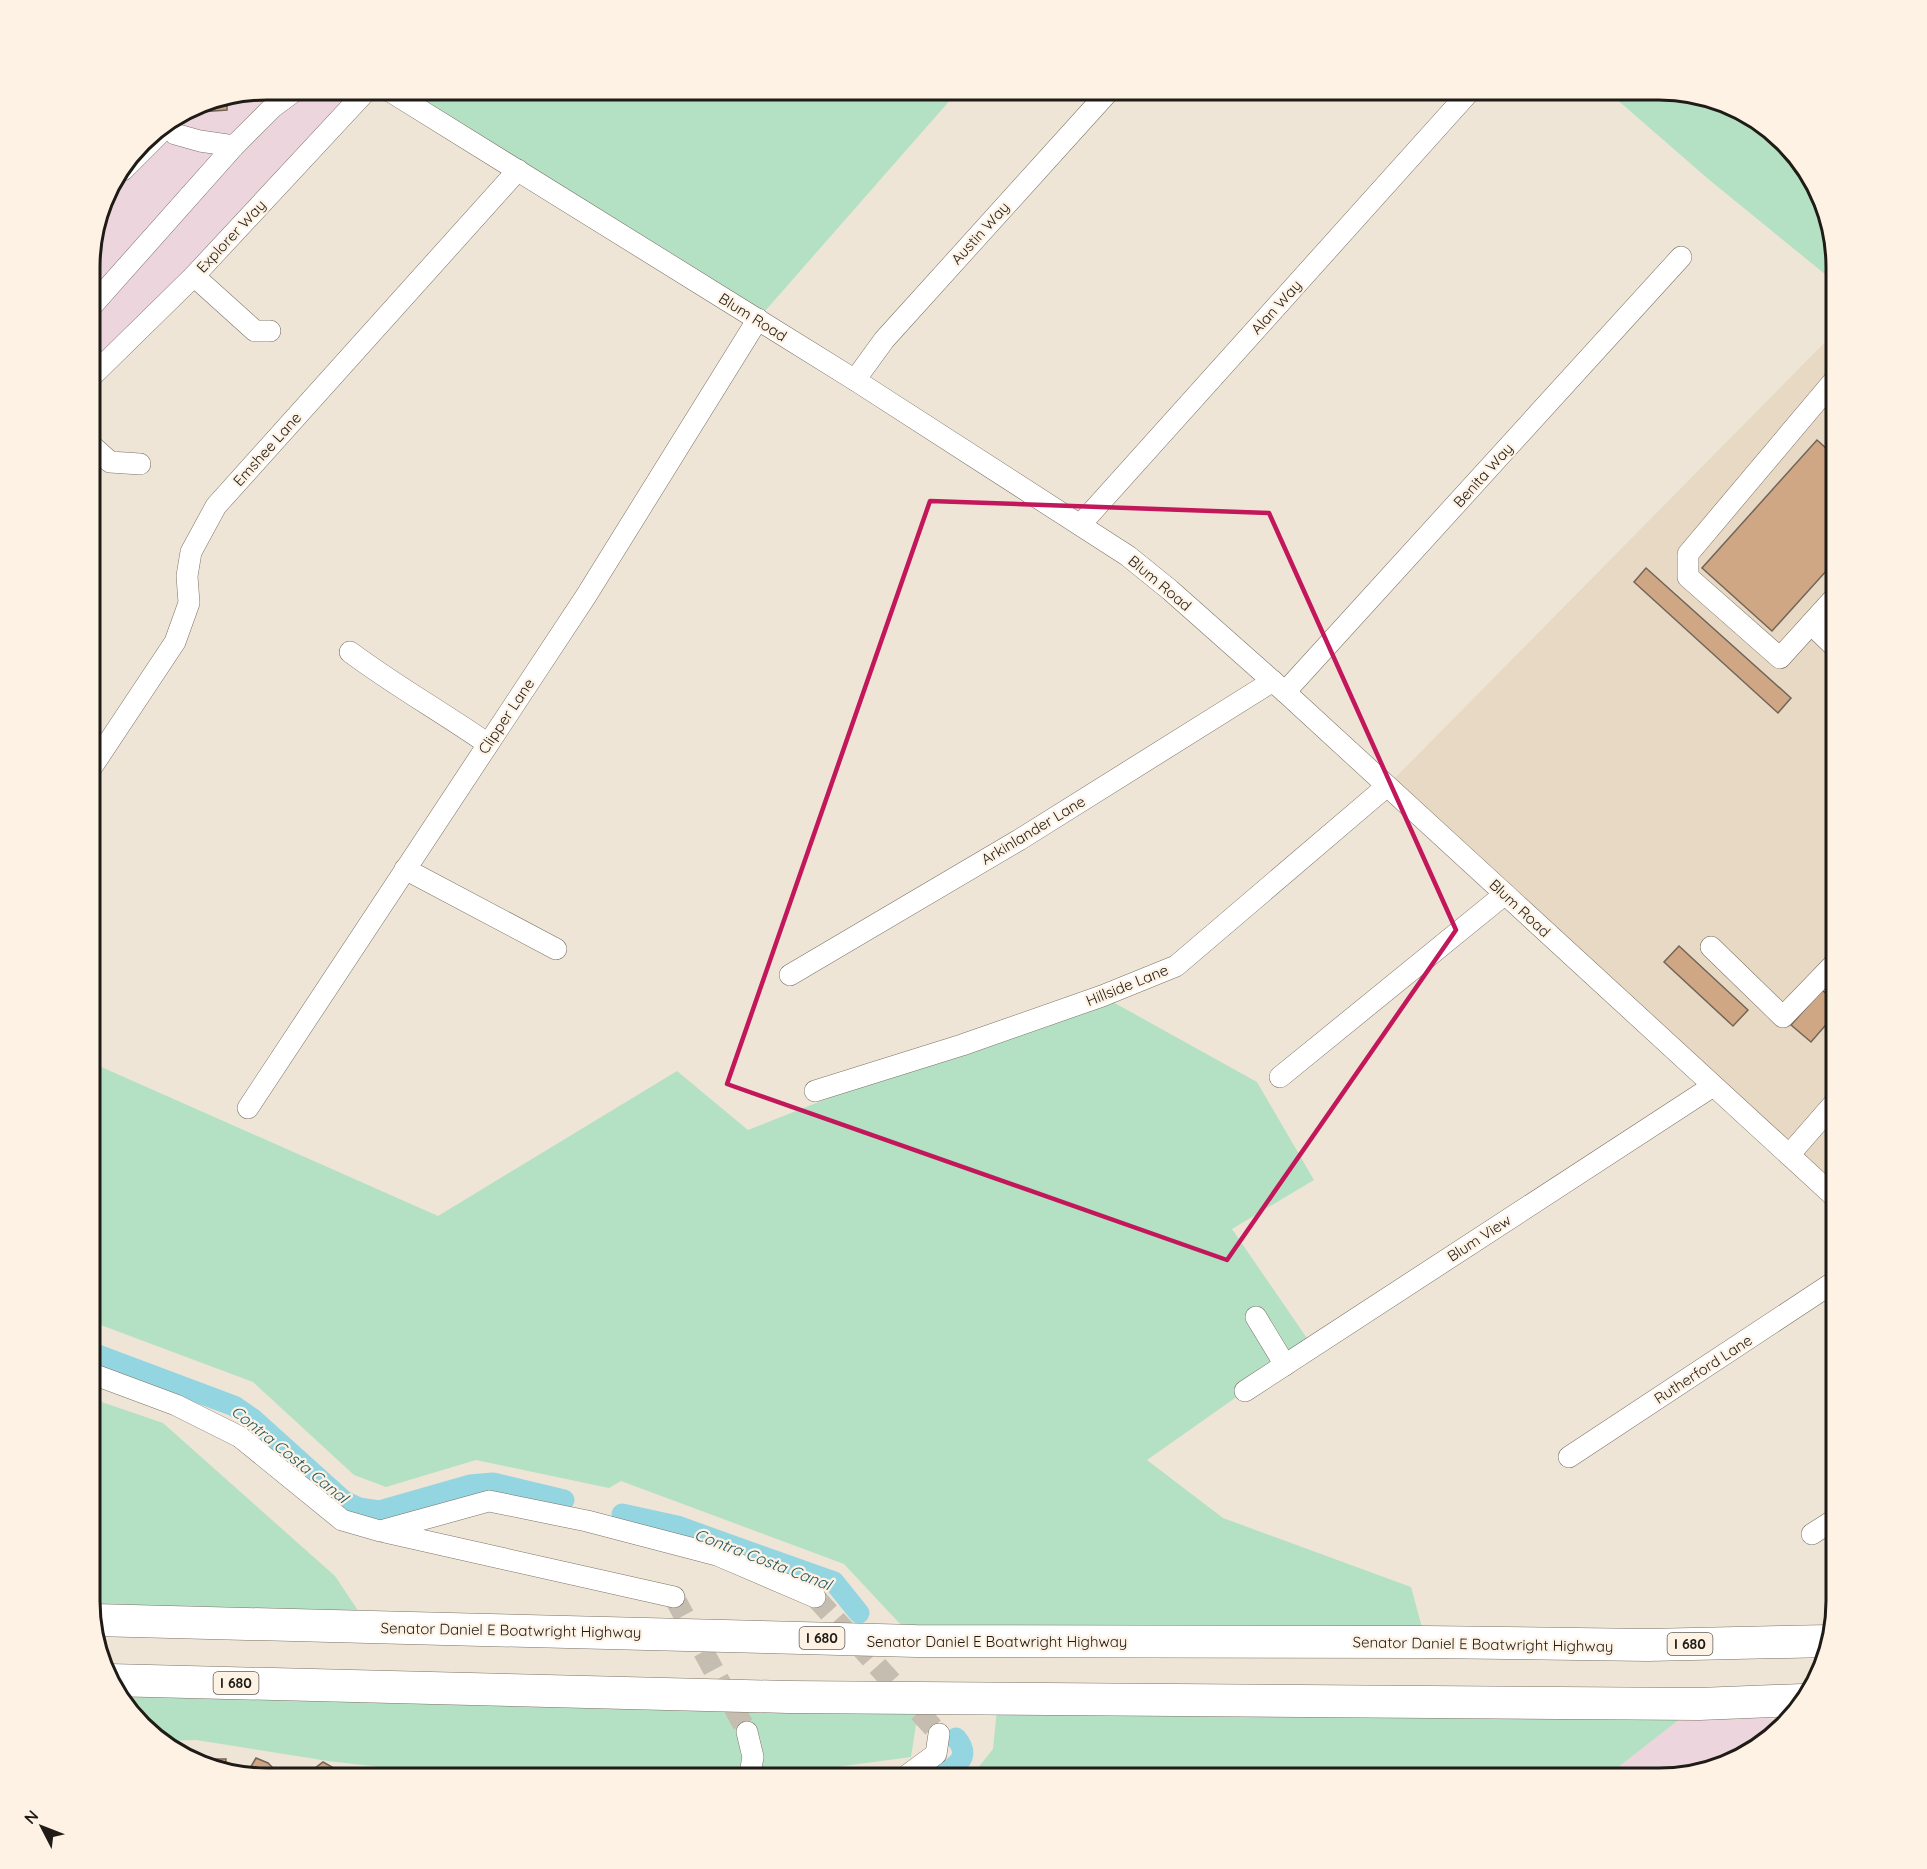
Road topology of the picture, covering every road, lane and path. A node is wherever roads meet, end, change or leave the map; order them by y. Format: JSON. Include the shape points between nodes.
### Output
{"nodes":[{"id":1,"x":281,"y":101,"type":"edge"},
{"id":2,"x":357,"y":101,"type":"edge"},
{"id":3,"x":406,"y":101,"type":"edge"},
{"id":4,"x":1100,"y":101,"type":"edge"},
{"id":5,"x":1461,"y":101,"type":"edge"},
{"id":6,"x":173,"y":130,"type":"edge"},
{"id":7,"x":234,"y":146,"type":"junction"},
{"id":8,"x":518,"y":170,"type":"junction"},
{"id":9,"x":1681,"y":257,"type":"dead end"},
{"id":10,"x":194,"y":276,"type":"junction"},
{"id":11,"x":101,"y":297,"type":"edge"},
{"id":12,"x":758,"y":319,"type":"junction"},
{"id":13,"x":270,"y":331,"type":"dead end"},
{"id":14,"x":101,"y":367,"type":"edge"},
{"id":15,"x":855,"y":380,"type":"junction"},
{"id":16,"x":1826,"y":390,"type":"edge"},
{"id":17,"x":101,"y":454,"type":"edge"},
{"id":18,"x":140,"y":464,"type":"dead end"},
{"id":19,"x":1081,"y":524,"type":"junction"},
{"id":20,"x":1826,"y":607,"type":"edge"},
{"id":21,"x":1811,"y":624,"type":"junction"},
{"id":22,"x":1826,"y":638,"type":"edge"},
{"id":23,"x":350,"y":652,"type":"dead end"},
{"id":24,"x":1279,"y":687,"type":"junction"},
{"id":25,"x":488,"y":744,"type":"junction"},
{"id":26,"x":101,"y":754,"type":"edge"},
{"id":27,"x":1387,"y":786,"type":"junction"},
{"id":28,"x":405,"y":869,"type":"junction"},
{"id":29,"x":1505,"y":894,"type":"junction"},
{"id":30,"x":1711,"y":947,"type":"dead end"},
{"id":31,"x":556,"y":949,"type":"dead end"},
{"id":32,"x":1826,"y":973,"type":"edge"},
{"id":33,"x":790,"y":975,"type":"dead end"},
{"id":34,"x":1280,"y":1077,"type":"dead end"},
{"id":35,"x":1713,"y":1086,"type":"junction"},
{"id":36,"x":815,"y":1091,"type":"dead end"},
{"id":37,"x":248,"y":1108,"type":"dead end"},
{"id":38,"x":1826,"y":1116,"type":"edge"},
{"id":39,"x":1789,"y":1155,"type":"junction"},
{"id":40,"x":1826,"y":1189,"type":"edge"},
{"id":41,"x":1826,"y":1287,"type":"edge"},
{"id":42,"x":1256,"y":1317,"type":"dead end"},
{"id":43,"x":1285,"y":1365,"type":"junction"},
{"id":44,"x":100,"y":1377,"type":"edge"},
{"id":45,"x":1245,"y":1391,"type":"dead end"},
{"id":46,"x":1569,"y":1457,"type":"dead end"},
{"id":47,"x":1826,"y":1525,"type":"edge"},
{"id":48,"x":380,"y":1531,"type":"junction"},
{"id":49,"x":1812,"y":1534,"type":"dead end"},
{"id":50,"x":674,"y":1597,"type":"dead end"},
{"id":51,"x":815,"y":1597,"type":"tunnel mouth"},
{"id":52,"x":102,"y":1620,"type":"edge"},
{"id":53,"x":1821,"y":1641,"type":"edge"},
{"id":54,"x":121,"y":1680,"type":"edge"},
{"id":55,"x":1794,"y":1700,"type":"edge"},
{"id":56,"x":1699,"y":1704,"type":"junction"},
{"id":57,"x":1778,"y":1720,"type":"edge"},
{"id":58,"x":747,"y":1732,"type":"tunnel mouth"},
{"id":59,"x":939,"y":1734,"type":"dead end"},
{"id":60,"x":751,"y":1768,"type":"edge"},
{"id":61,"x":917,"y":1768,"type":"edge"}],
"edges":[{"from":1,"to":7,"type":"street"},
{"from":2,"to":10,"type":"street","name":"Explorer Way"},
{"from":3,"to":8,"type":"street","name":"Blum Road"},
{"from":4,"to":15,"type":"street","name":"Austin Way","via":[[884,340]]},
{"from":5,"to":19,"type":"street","name":"Alan Way"},
{"from":6,"to":7,"type":"street","via":[[200,141]]},
{"from":7,"to":11,"type":"street"},
{"from":8,"to":12,"type":"street","name":"Blum Road"},
{"from":8,"to":26,"type":"street","name":"Emshee Lane","via":[[216,506],[191,552],[187,576],[189,603],[175,642]]},
{"from":9,"to":24,"type":"street","name":"Benita Way"},
{"from":10,"to":13,"type":"street","via":[[255,331]]},
{"from":10,"to":14,"type":"street","name":"Explorer Way"},
{"from":12,"to":15,"type":"street","name":"Blum Road"},
{"from":12,"to":25,"type":"street","name":"Clipper Lane","via":[[586,596]]},
{"from":15,"to":19,"type":"street","name":"Blum Road"},
{"from":16,"to":21,"type":"street","via":[[1688,554],[1688,577],[1780,658]]},
{"from":17,"to":18,"type":"street","via":[[110,462]]},
{"from":19,"to":24,"type":"street","name":"Blum Road","via":[[1170,590]]},
{"from":20,"to":21,"type":"street"},
{"from":21,"to":22,"type":"street"},
{"from":23,"to":25,"type":"street"},
{"from":24,"to":27,"type":"street","name":"Blum Road"},
{"from":24,"to":33,"type":"street","name":"Arkinlander Lane"},
{"from":25,"to":28,"type":"street","name":"Clipper Lane"},
{"from":27,"to":29,"type":"street","name":"Blum Road"},
{"from":27,"to":36,"type":"street","name":"Hillside Lane","via":[[1176,966],[962,1045]]},
{"from":28,"to":31,"type":"street"},
{"from":28,"to":37,"type":"street","name":"Clipper Lane"},
{"from":29,"to":34,"type":"street"},
{"from":29,"to":35,"type":"street","name":"Blum Road"},
{"from":30,"to":32,"type":"street","via":[[1784,1017]]},
{"from":35,"to":39,"type":"street","name":"Blum Road"},
{"from":35,"to":43,"type":"street","name":"Blum View"},
{"from":38,"to":39,"type":"street"},
{"from":39,"to":40,"type":"street","name":"Blum Road"},
{"from":41,"to":46,"type":"street","name":"Rutherford Lane"},
{"from":42,"to":43,"type":"street"},
{"from":43,"to":45,"type":"street","name":"Blum View"},
{"from":44,"to":48,"type":"street","via":[[176,1405],[240,1437],[342,1520]]},
{"from":47,"to":49,"type":"street"},
{"from":48,"to":50,"type":"street"},
{"from":48,"to":51,"type":"street","via":[[489,1501],[587,1521],[717,1555]]},
{"from":52,"to":53,"type":"highway","name":"Senator Daniel E Boatwright Highway","number":"I 680","via":[[916,1641],[1648,1646]]},
{"from":54,"to":56,"type":"highway","number":"I 680","via":[[788,1697]]},
{"from":55,"to":56,"type":"highway","number":"I 680"},
{"from":56,"to":57,"type":"highway"},
{"from":58,"to":60,"type":"street","via":[[753,1757]]},
{"from":59,"to":61,"type":"street","via":[[936,1754]]}]}
